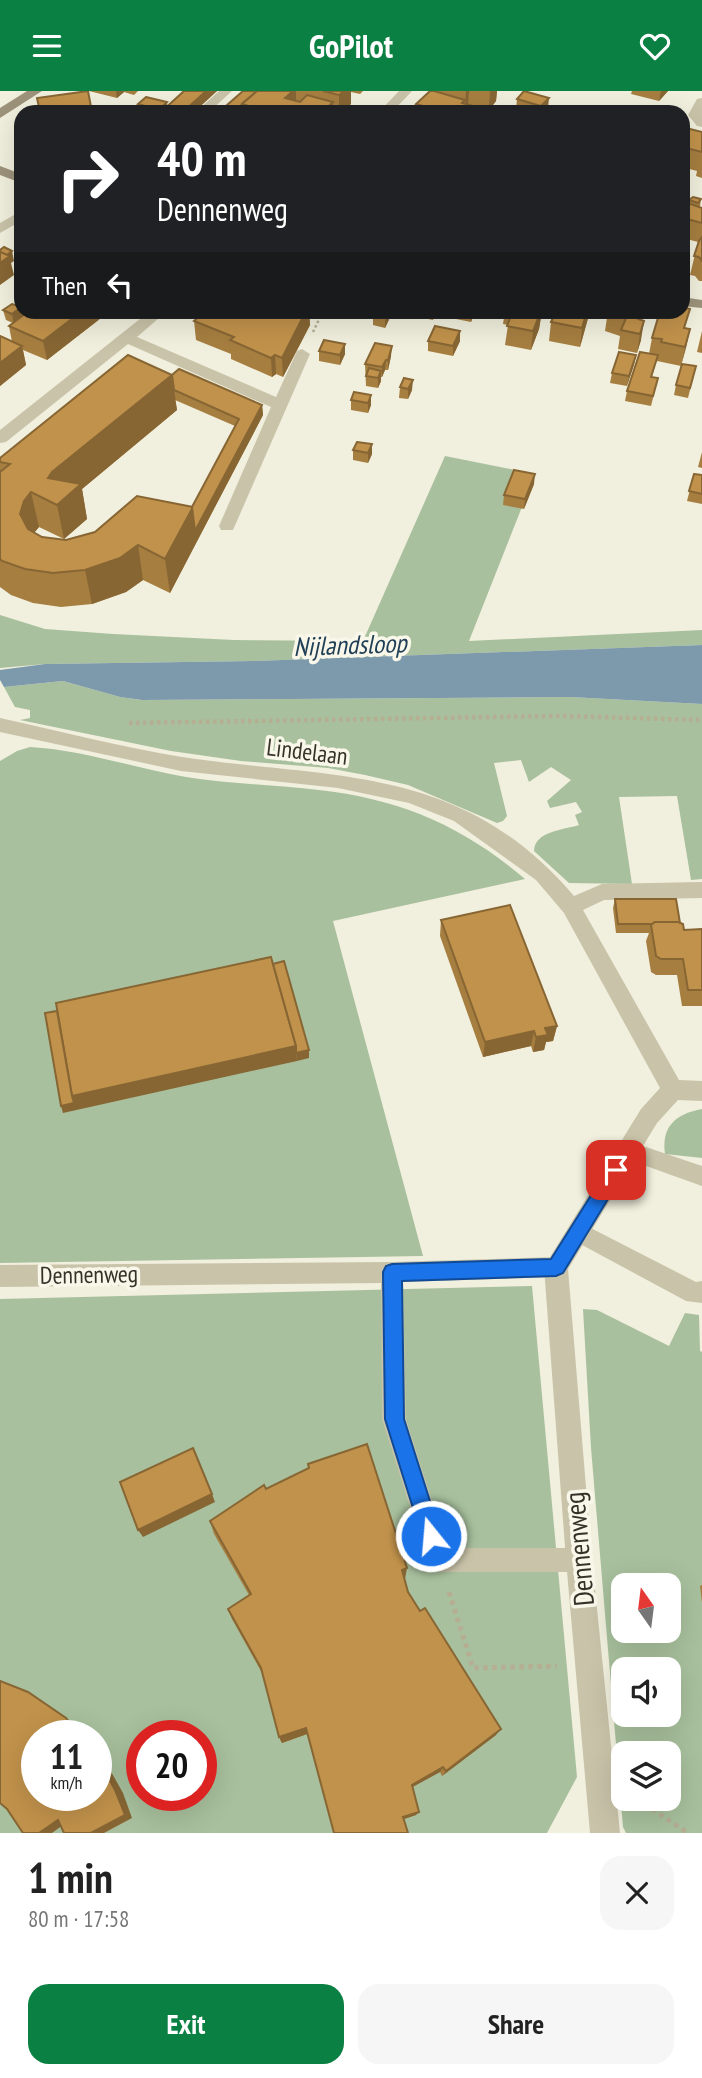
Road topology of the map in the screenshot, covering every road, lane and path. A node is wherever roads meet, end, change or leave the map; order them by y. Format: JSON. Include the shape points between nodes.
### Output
{"nodes":[{"id":1,"x":36,"y":91,"type":"edge"},
{"id":2,"x":226,"y":91,"type":"edge"},
{"id":3,"x":406,"y":91,"type":"edge"},
{"id":4,"x":702,"y":101,"type":"edge"},
{"id":5,"x":14,"y":105,"type":"edge"},
{"id":6,"x":210,"y":105,"type":"edge"},
{"id":7,"x":392,"y":105,"type":"edge"},
{"id":8,"x":702,"y":123,"type":"edge"},
{"id":9,"x":150,"y":319,"type":"edge"},
{"id":10,"x":127,"y":338,"type":"junction"},
{"id":11,"x":302,"y":354,"type":"dead end"},
{"id":12,"x":281,"y":405,"type":"junction"},
{"id":13,"x":0,"y":438,"type":"edge"},
{"id":14,"x":228,"y":526,"type":"dead end"},
{"id":15,"x":702,"y":720,"type":"edge"},
{"id":16,"x":122,"y":722,"type":"dead end"},
{"id":17,"x":0,"y":726,"type":"edge"},
{"id":18,"x":702,"y":890,"type":"edge"},
{"id":19,"x":571,"y":907,"type":"junction"},
{"id":20,"x":673,"y":1090,"type":"junction"},
{"id":21,"x":702,"y":1091,"type":"edge"},
{"id":22,"x":628,"y":1150,"type":"junction"},
{"id":23,"x":702,"y":1176,"type":"edge"},
{"id":24,"x":579,"y":1232,"type":"junction"},
{"id":25,"x":556,"y":1267,"type":"junction"},
{"id":26,"x":392,"y":1272,"type":"junction"},
{"id":27,"x":0,"y":1276,"type":"edge"},
{"id":28,"x":702,"y":1292,"type":"edge"},
{"id":29,"x":439,"y":1560,"type":"junction"},
{"id":30,"x":579,"y":1560,"type":"junction"},
{"id":31,"x":589,"y":1665,"type":"junction"},
{"id":32,"x":654,"y":1811,"type":"edge"},
{"id":33,"x":604,"y":1832,"type":"edge"},
{"id":34,"x":688,"y":1833,"type":"edge"}],
"edges":[{"from":1,"to":5,"type":"street"},
{"from":2,"to":6,"type":"lane"},
{"from":3,"to":7,"type":"street"},
{"from":4,"to":8,"type":"street","via":[[695,115]]},
{"from":9,"to":10,"type":"street"},
{"from":10,"to":12,"type":"street"},
{"from":10,"to":13,"type":"street"},
{"from":11,"to":12,"type":"street"},
{"from":12,"to":14,"type":"street"},
{"from":15,"to":16,"type":"path","via":[[560,716]]},
{"from":17,"to":19,"type":"street","name":"Lindelaan","via":[[181,764],[338,781],[412,796],[461,816],[514,851],[543,874]]},
{"from":18,"to":19,"type":"street","via":[[602,892]]},
{"from":19,"to":20,"type":"street","name":"Lindelaan"},
{"from":20,"to":21,"type":"street"},
{"from":20,"to":22,"type":"street","via":[[649,1116]]},
{"from":22,"to":23,"type":"lane"},
{"from":22,"to":24,"type":"street"},
{"from":24,"to":25,"type":"street"},
{"from":24,"to":28,"type":"lane","via":[[694,1293]]},
{"from":25,"to":26,"type":"lane","name":"Dennenweg"},
{"from":25,"to":30,"type":"street","name":"Dennenweg"},
{"from":26,"to":27,"type":"lane","name":"Dennenweg"},
{"from":26,"to":29,"type":"lane","via":[[394,1419]]},
{"from":29,"to":30,"type":"lane"},
{"from":29,"to":31,"type":"path","via":[[473,1668]]},
{"from":30,"to":31,"type":"street","name":"Dennenweg"},
{"from":31,"to":33,"type":"street","name":"Dennenweg"},
{"from":32,"to":34,"type":"path"}]}
